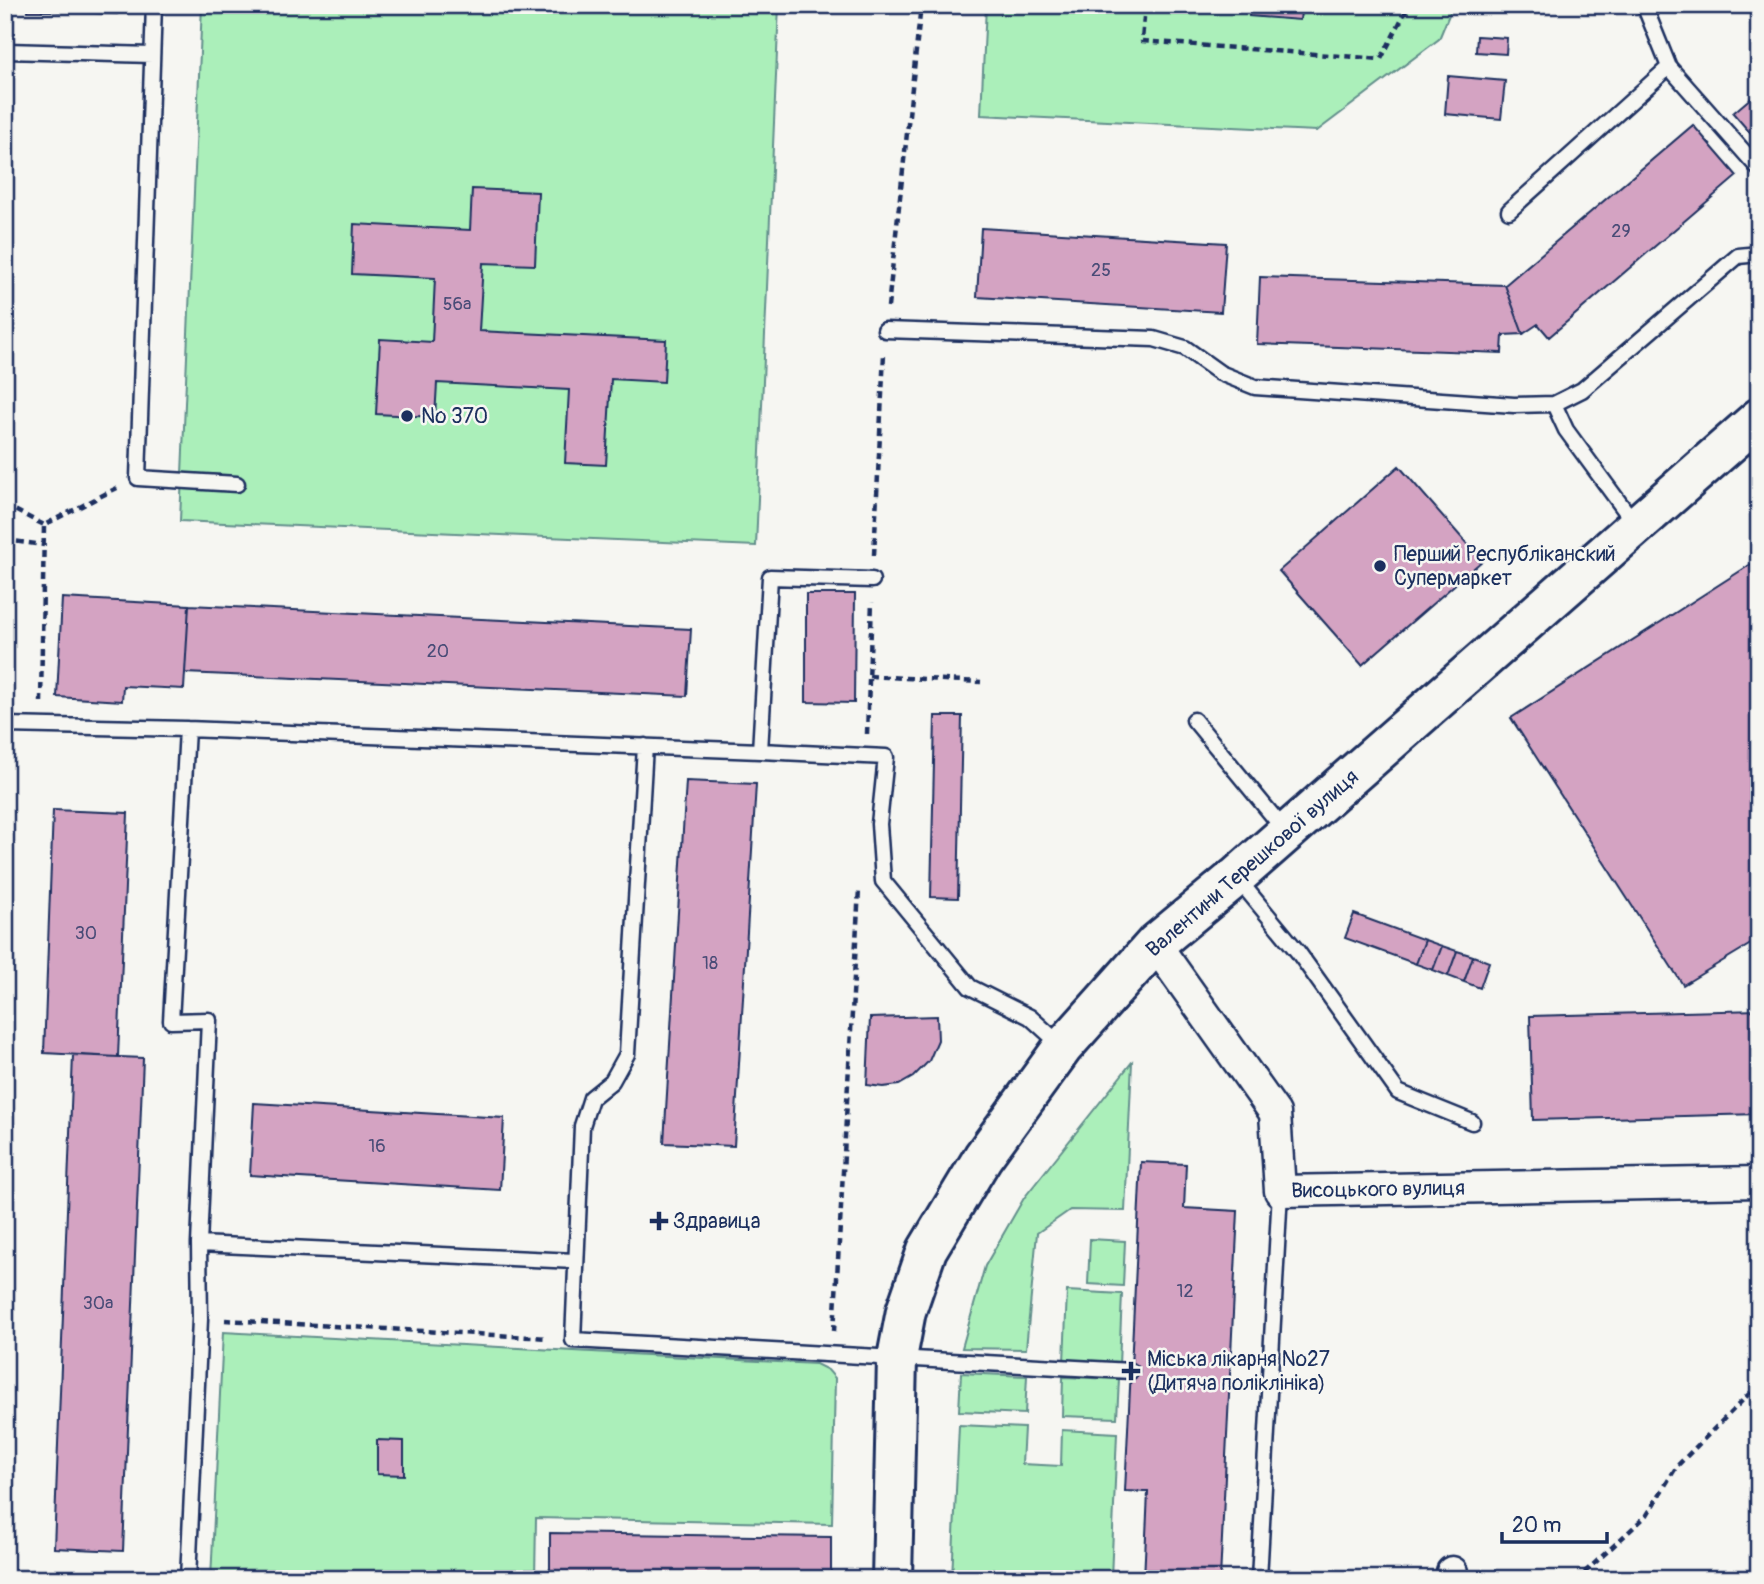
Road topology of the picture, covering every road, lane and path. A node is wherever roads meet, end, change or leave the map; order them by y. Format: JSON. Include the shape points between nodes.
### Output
{"nodes":[{"id":1,"x":154,"y":5,"type":"edge"},
{"id":2,"x":921,"y":5,"type":"edge"},
{"id":3,"x":1145,"y":5,"type":"edge"},
{"id":4,"x":1409,"y":5,"type":"edge"},
{"id":5,"x":1644,"y":5,"type":"edge"},
{"id":6,"x":6,"y":51,"type":"edge"},
{"id":7,"x":152,"y":55,"type":"junction"},
{"id":8,"x":1669,"y":67,"type":"junction"},
{"id":9,"x":1759,"y":169,"type":"edge"},
{"id":10,"x":1509,"y":211,"type":"dead end"},
{"id":11,"x":1759,"y":254,"type":"edge"},
{"id":12,"x":885,"y":330,"type":"junction"},
{"id":13,"x":1554,"y":404,"type":"junction"},
{"id":14,"x":1759,"y":418,"type":"edge"},
{"id":15,"x":138,"y":478,"type":"junction"},
{"id":16,"x":237,"y":484,"type":"dead end"},
{"id":17,"x":5,"y":505,"type":"edge"},
{"id":18,"x":44,"y":525,"type":"junction"},
{"id":19,"x":1636,"y":525,"type":"junction"},
{"id":20,"x":5,"y":540,"type":"edge"},
{"id":21,"x":44,"y":545,"type":"junction"},
{"id":22,"x":873,"y":580,"type":"junction"},
{"id":23,"x":869,"y":677,"type":"junction"},
{"id":24,"x":981,"y":682,"type":"dead end"},
{"id":25,"x":1194,"y":720,"type":"dead end"},
{"id":26,"x":5,"y":725,"type":"edge"},
{"id":27,"x":41,"y":726,"type":"junction"},
{"id":28,"x":187,"y":729,"type":"junction"},
{"id":29,"x":645,"y":746,"type":"junction"},
{"id":30,"x":760,"y":751,"type":"junction"},
{"id":31,"x":866,"y":757,"type":"junction"},
{"id":32,"x":1286,"y":833,"type":"junction"},
{"id":33,"x":1236,"y":877,"type":"junction"},
{"id":34,"x":859,"y":882,"type":"dead end"},
{"id":35,"x":1155,"y":944,"type":"junction"},
{"id":36,"x":1063,"y":1048,"type":"junction"},
{"id":37,"x":1472,"y":1122,"type":"dead end"},
{"id":38,"x":1759,"y":1182,"type":"edge"},
{"id":39,"x":1280,"y":1191,"type":"junction"},
{"id":40,"x":199,"y":1244,"type":"junction"},
{"id":41,"x":576,"y":1261,"type":"junction"},
{"id":42,"x":200,"y":1319,"type":"junction"},
{"id":43,"x":573,"y":1340,"type":"junction"},
{"id":44,"x":833,"y":1354,"type":"junction"},
{"id":45,"x":897,"y":1357,"type":"junction"},
{"id":46,"x":1131,"y":1371,"type":"dead end"},
{"id":47,"x":1759,"y":1384,"type":"edge"},
{"id":48,"x":5,"y":1570,"type":"edge"},
{"id":49,"x":12,"y":1579,"type":"edge"},
{"id":50,"x":188,"y":1579,"type":"edge"},
{"id":51,"x":892,"y":1579,"type":"edge"},
{"id":52,"x":1259,"y":1579,"type":"edge"},
{"id":53,"x":1574,"y":1579,"type":"edge"}],
"edges":[{"from":1,"to":7,"type":"lane"},
{"from":2,"to":12,"type":"path"},
{"from":3,"to":4,"type":"path","via":[[1142,41],[1381,59]]},
{"from":5,"to":8,"type":"lane"},
{"from":6,"to":7,"type":"lane"},
{"from":7,"to":15,"type":"lane"},
{"from":8,"to":9,"type":"lane"},
{"from":8,"to":10,"type":"lane"},
{"from":11,"to":13,"type":"lane","via":[[1738,256],[1582,390]]},
{"from":12,"to":13,"type":"lane","via":[[1154,339],[1185,348],[1220,373],[1255,387]]},
{"from":12,"to":22,"type":"path"},
{"from":13,"to":19,"type":"lane","via":[[1566,430]]},
{"from":14,"to":19,"type":"street","name":"Валентини Терешкової вулиця"},
{"from":15,"to":16,"type":"lane"},
{"from":15,"to":18,"type":"path"},
{"from":17,"to":18,"type":"path"},
{"from":18,"to":21,"type":"path"},
{"from":19,"to":32,"type":"street","name":"Валентини Терешкової вулиця"},
{"from":20,"to":21,"type":"path"},
{"from":21,"to":27,"type":"path"},
{"from":22,"to":23,"type":"path"},
{"from":22,"to":30,"type":"lane","via":[[770,577]]},
{"from":23,"to":24,"type":"path"},
{"from":23,"to":31,"type":"path"},
{"from":25,"to":32,"type":"lane"},
{"from":26,"to":27,"type":"lane"},
{"from":27,"to":28,"type":"lane"},
{"from":28,"to":29,"type":"lane"},
{"from":28,"to":40,"type":"lane","via":[[171,1021],[209,1020]]},
{"from":29,"to":30,"type":"lane"},
{"from":29,"to":41,"type":"lane","via":[[626,1054],[612,1081],[591,1098],[582,1126]]},
{"from":30,"to":31,"type":"lane"},
{"from":31,"to":36,"type":"lane","via":[[887,757],[879,824],[883,881],[970,987],[1030,1017]]},
{"from":32,"to":33,"type":"street","name":"Валентини Терешкової вулиця"},
{"from":33,"to":35,"type":"street","name":"Валентини Терешкової вулиця"},
{"from":33,"to":37,"type":"lane","via":[[1298,952],[1398,1092]]},
{"from":34,"to":44,"type":"path"},
{"from":35,"to":36,"type":"street","name":"Валентини Терешкової вулиця"},
{"from":35,"to":39,"type":"street","name":"Висоцького вулиця","via":[[1275,1113]]},
{"from":36,"to":45,"type":"street","name":"Валентини Терешкової вулиця","via":[[983,1157],[927,1250],[905,1311]]},
{"from":38,"to":39,"type":"street","name":"Висоцького вулиця"},
{"from":39,"to":52,"type":"lane"},
{"from":40,"to":41,"type":"lane"},
{"from":40,"to":42,"type":"lane"},
{"from":41,"to":43,"type":"lane"},
{"from":42,"to":43,"type":"path"},
{"from":42,"to":50,"type":"lane"},
{"from":43,"to":44,"type":"lane"},
{"from":44,"to":45,"type":"lane"},
{"from":45,"to":46,"type":"lane"},
{"from":45,"to":51,"type":"street","name":"Валентини Терешкової вулиця"},
{"from":47,"to":53,"type":"path","via":[[1677,1466],[1647,1515]]},
{"from":48,"to":49,"type":"path"}]}
